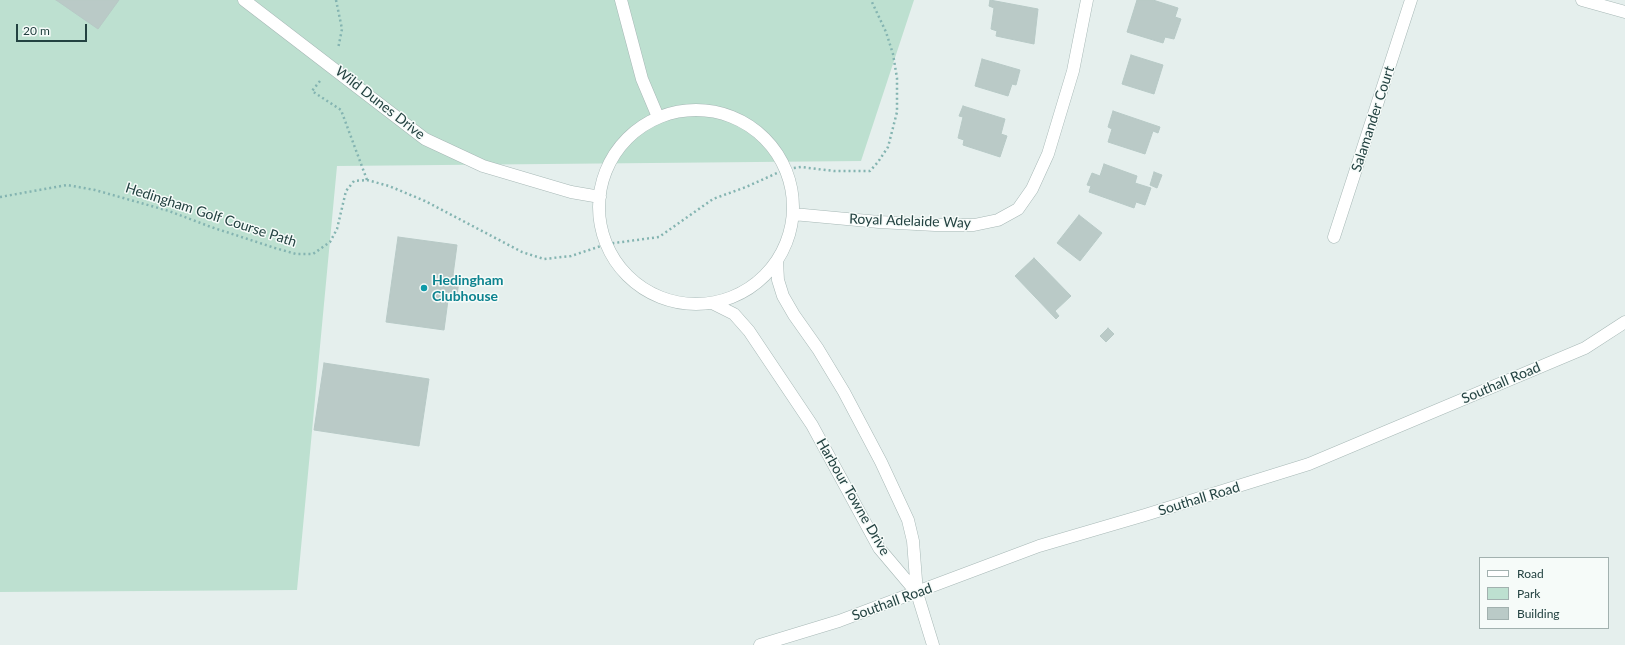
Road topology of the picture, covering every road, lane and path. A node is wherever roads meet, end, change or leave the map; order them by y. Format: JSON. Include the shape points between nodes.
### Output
{"nodes":[{"id":1,"x":244,"y":0,"type":"edge"},
{"id":2,"x":621,"y":0,"type":"edge"},
{"id":3,"x":871,"y":0,"type":"edge"},
{"id":4,"x":1087,"y":0,"type":"edge"},
{"id":5,"x":1411,"y":0,"type":"edge"},
{"id":6,"x":1582,"y":0,"type":"edge"},
{"id":7,"x":1625,"y":12,"type":"edge"},
{"id":8,"x":658,"y":118,"type":"junction"},
{"id":9,"x":786,"y":169,"type":"junction"},
{"id":10,"x":0,"y":197,"type":"edge"},
{"id":11,"x":600,"y":198,"type":"junction"},
{"id":12,"x":793,"y":214,"type":"junction"},
{"id":13,"x":1334,"y":237,"type":"dead end"},
{"id":14,"x":607,"y":244,"type":"junction"},
{"id":15,"x":777,"y":261,"type":"junction"},
{"id":16,"x":712,"y":302,"type":"junction"},
{"id":17,"x":1625,"y":322,"type":"edge"},
{"id":18,"x":917,"y":593,"type":"junction"},
{"id":19,"x":760,"y":645,"type":"edge"},
{"id":20,"x":933,"y":645,"type":"edge"}],
"edges":[{"from":1,"to":11,"type":"street","name":"Wild Dunes Drive","via":[[425,139],[483,166]]},
{"from":2,"to":8,"type":"street","via":[[642,79]]},
{"from":3,"to":9,"type":"path","name":"Hedingham Golf Course Path","via":[[888,40],[897,78],[897,112],[888,147],[870,171],[834,171],[801,167]]},
{"from":4,"to":12,"type":"street","name":"Royal Adelaide Way","via":[[1073,72],[1048,154],[1032,189],[1018,209],[998,220],[974,225],[879,222]]},
{"from":5,"to":13,"type":"street","name":"Salamander Court"},
{"from":6,"to":7,"type":"street"},
{"from":8,"to":9,"type":"street","name":"Harbour Towne Drive","via":[[688,110],[718,112],[732,117],[746,123],[770,143]]},
{"from":8,"to":11,"type":"street","name":"Harbour Towne Drive","via":[[640,128],[612,158],[604,177]]},
{"from":9,"to":12,"type":"street","name":"Harbour Towne Drive","via":[[792,191]]},
{"from":9,"to":14,"type":"path","name":"Hedingham Golf Course Path","via":[[713,199],[660,237]]},
{"from":10,"to":14,"type":"path","name":"Hedingham Golf Course Path","via":[[67,185],[95,190],[169,211],[275,248],[296,254],[313,254],[330,242],[337,229],[346,191],[354,181],[366,180],[407,193],[522,252],[544,259],[571,256]]},
{"from":11,"to":14,"type":"street","name":"Harbour Towne Drive","via":[[600,221]]},
{"from":12,"to":15,"type":"street","name":"Harbour Towne Drive","via":[[788,236]]},
{"from":14,"to":16,"type":"street","name":"Harbour Towne Drive","via":[[623,270],[654,294],[692,304]]},
{"from":15,"to":16,"type":"street","name":"Harbour Towne Drive","via":[[749,288],[732,297]]},
{"from":15,"to":18,"type":"street","name":"Harbour Towne Drive","via":[[778,280],[783,296],[844,392],[908,520],[913,541]]},
{"from":16,"to":18,"type":"street","name":"Harbour Towne Drive","via":[[734,314],[750,331],[812,425],[879,548]]},
{"from":17,"to":18,"type":"street","name":"Southall Road","via":[[1585,348],[1309,464],[1039,546]]},
{"from":18,"to":19,"type":"street","name":"Southall Road","via":[[839,621]]},
{"from":18,"to":20,"type":"street"}]}
